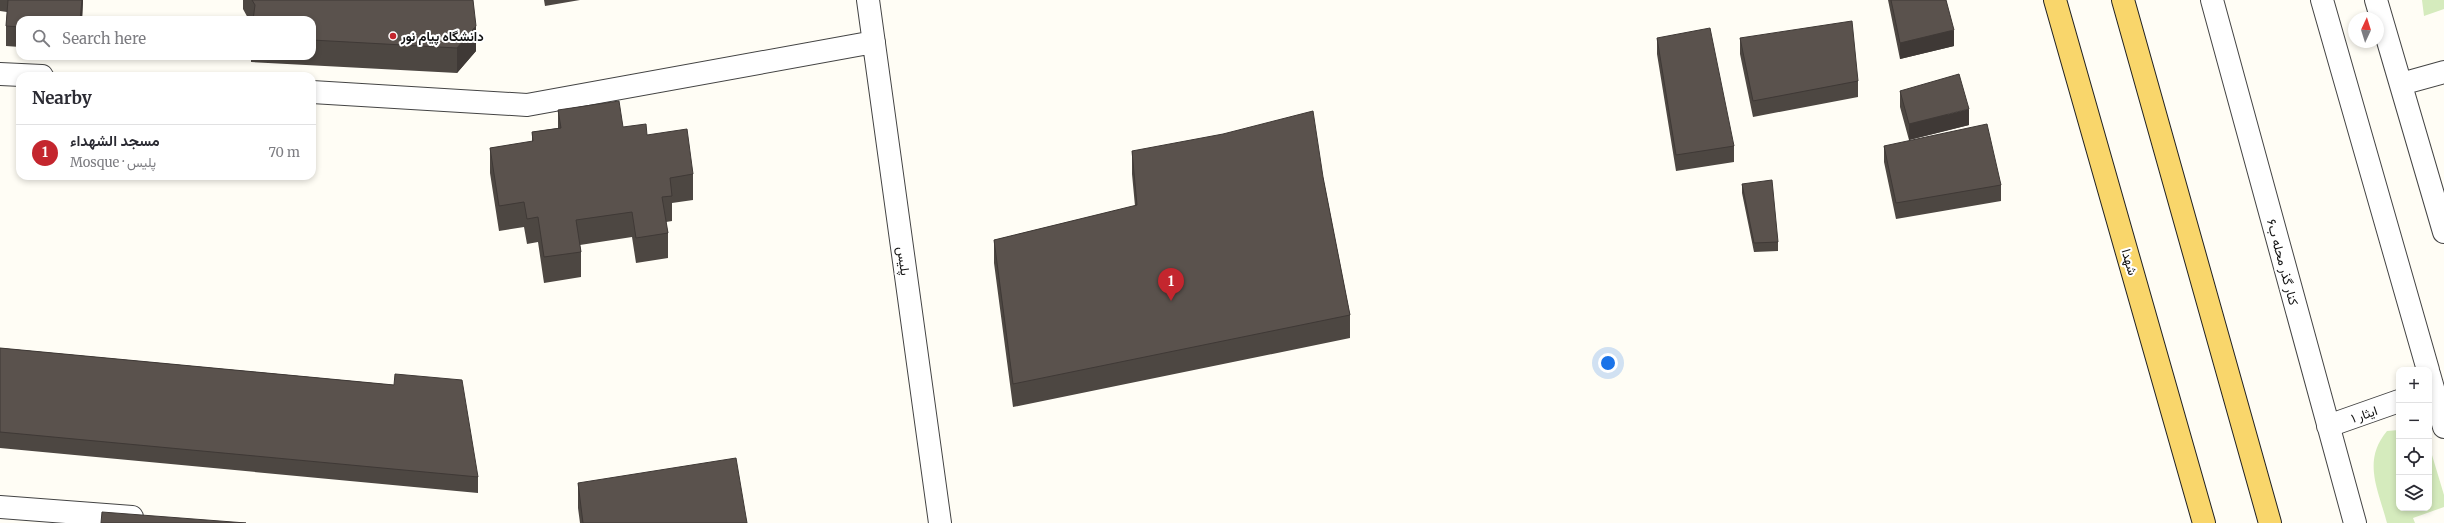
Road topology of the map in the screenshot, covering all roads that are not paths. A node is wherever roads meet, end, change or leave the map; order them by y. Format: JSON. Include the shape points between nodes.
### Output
{"nodes":[{"id":1,"x":868,"y":0,"type":"edge"},
{"id":2,"x":2055,"y":0,"type":"edge"},
{"id":3,"x":2122,"y":0,"type":"edge"},
{"id":4,"x":2212,"y":0,"type":"edge"},
{"id":5,"x":2322,"y":0,"type":"edge"},
{"id":6,"x":2376,"y":0,"type":"edge"},
{"id":7,"x":874,"y":42,"type":"junction"},
{"id":8,"x":2444,"y":72,"type":"edge"},
{"id":9,"x":0,"y":74,"type":"edge"},
{"id":10,"x":16,"y":75,"type":"edge"},
{"id":11,"x":2401,"y":84,"type":"junction"},
{"id":12,"x":316,"y":92,"type":"edge"},
{"id":13,"x":2444,"y":232,"type":"edge"},
{"id":14,"x":2433,"y":382,"type":"edge"},
{"id":15,"x":2396,"y":402,"type":"edge"},
{"id":16,"x":2328,"y":426,"type":"junction"},
{"id":17,"x":2444,"y":427,"type":"edge"},
{"id":18,"x":2,"y":513,"type":"edge"},
{"id":19,"x":73,"y":518,"type":"edge"},
{"id":20,"x":150,"y":518,"type":"edge"},
{"id":21,"x":940,"y":523,"type":"edge"},
{"id":22,"x":2204,"y":523,"type":"edge"},
{"id":23,"x":2270,"y":523,"type":"edge"},
{"id":24,"x":2355,"y":523,"type":"edge"}],
"edges":[{"from":1,"to":7,"type":"street","name":"پلیس"},
{"from":2,"to":22,"type":"main road","name":"شهدا"},
{"from":3,"to":23,"type":"main road"},
{"from":4,"to":16,"type":"street","name":"کنار گذر محله ب۶"},
{"from":5,"to":14,"type":"street"},
{"from":6,"to":11,"type":"street"},
{"from":7,"to":12,"type":"street","via":[[527,105]]},
{"from":7,"to":21,"type":"street","name":"پلیس"},
{"from":8,"to":11,"type":"street"},
{"from":9,"to":10,"type":"street"},
{"from":11,"to":13,"type":"street"},
{"from":14,"to":17,"type":"street"},
{"from":15,"to":16,"type":"street","name":"ایثار ۱"},
{"from":16,"to":24,"type":"street","name":"کنار گذر محله ب۶"},
{"from":18,"to":19,"type":"street"},
{"from":19,"to":20,"type":"street"}]}
